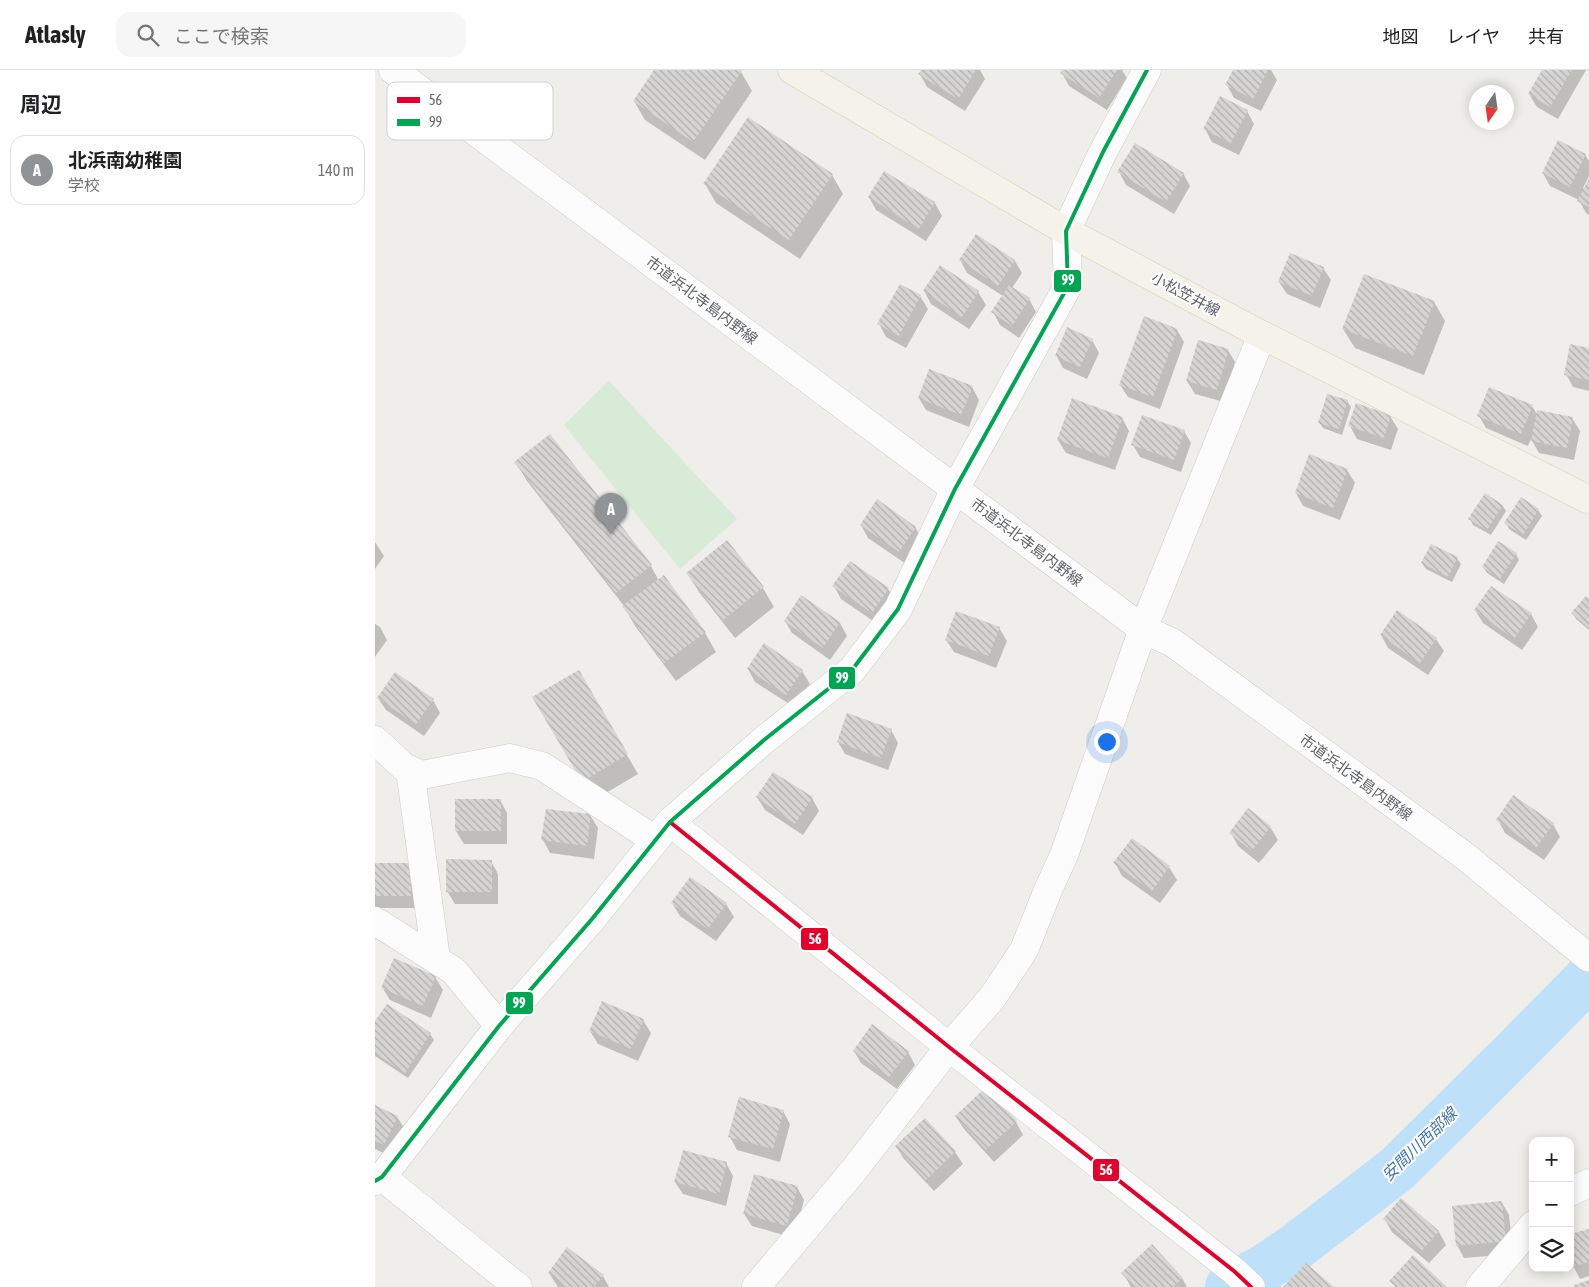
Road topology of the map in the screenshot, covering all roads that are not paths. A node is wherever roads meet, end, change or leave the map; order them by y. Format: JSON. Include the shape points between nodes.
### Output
{"nodes":[{"id":1,"x":393,"y":70,"type":"edge"},
{"id":2,"x":792,"y":70,"type":"edge"},
{"id":3,"x":1147,"y":70,"type":"edge"},
{"id":4,"x":409,"y":82,"type":"edge"},
{"id":5,"x":487,"y":140,"type":"edge"},
{"id":6,"x":1066,"y":231,"type":"junction"},
{"id":7,"x":1262,"y":335,"type":"junction"},
{"id":8,"x":955,"y":489,"type":"junction"},
{"id":9,"x":1589,"y":500,"type":"edge"},
{"id":10,"x":1143,"y":628,"type":"junction"},
{"id":11,"x":375,"y":740,"type":"edge"},
{"id":12,"x":410,"y":770,"type":"junction"},
{"id":13,"x":663,"y":831,"type":"junction"},
{"id":14,"x":375,"y":921,"type":"edge"},
{"id":15,"x":1587,"y":956,"type":"edge"},
{"id":16,"x":436,"y":959,"type":"junction"},
{"id":17,"x":499,"y":1026,"type":"junction"},
{"id":18,"x":949,"y":1047,"type":"junction"},
{"id":19,"x":378,"y":1179,"type":"edge"},
{"id":20,"x":1589,"y":1183,"type":"edge"},
{"id":21,"x":1574,"y":1190,"type":"edge"},
{"id":22,"x":1531,"y":1227,"type":"edge"},
{"id":23,"x":1243,"y":1279,"type":"edge"},
{"id":24,"x":519,"y":1287,"type":"edge"},
{"id":25,"x":756,"y":1287,"type":"edge"},
{"id":26,"x":1480,"y":1287,"type":"edge"}],
"edges":[{"from":1,"to":4,"type":"street","name":"市道浜北寺島内野線"},
{"from":2,"to":6,"type":"main road","name":"小松笠井線"},
{"from":3,"to":6,"type":"street"},
{"from":5,"to":8,"type":"street","name":"市道浜北寺島内野線"},
{"from":6,"to":7,"type":"main road","name":"小松笠井線"},
{"from":6,"to":8,"type":"street","via":[[1068,286]]},
{"from":7,"to":9,"type":"main road","name":"小松笠井線"},
{"from":7,"to":10,"type":"street"},
{"from":8,"to":10,"type":"street","name":"市道浜北寺島内野線"},
{"from":8,"to":13,"type":"street","via":[[898,609],[852,670],[764,740]]},
{"from":10,"to":15,"type":"street","name":"市道浜北寺島内野線","via":[[1173,642],[1466,857]]},
{"from":10,"to":18,"type":"street","via":[[1064,855],[1024,950],[992,998]]},
{"from":11,"to":12,"type":"street"},
{"from":12,"to":13,"type":"street","via":[[422,775],[510,758],[543,766]]},
{"from":12,"to":16,"type":"street"},
{"from":13,"to":17,"type":"street"},
{"from":13,"to":18,"type":"street"},
{"from":14,"to":16,"type":"street"},
{"from":16,"to":17,"type":"street","via":[[454,971]]},
{"from":17,"to":19,"type":"street"},
{"from":18,"to":23,"type":"street"},
{"from":18,"to":25,"type":"street","via":[[854,1170]]},
{"from":19,"to":24,"type":"street"},
{"from":20,"to":21,"type":"street"},
{"from":22,"to":26,"type":"street"}]}
